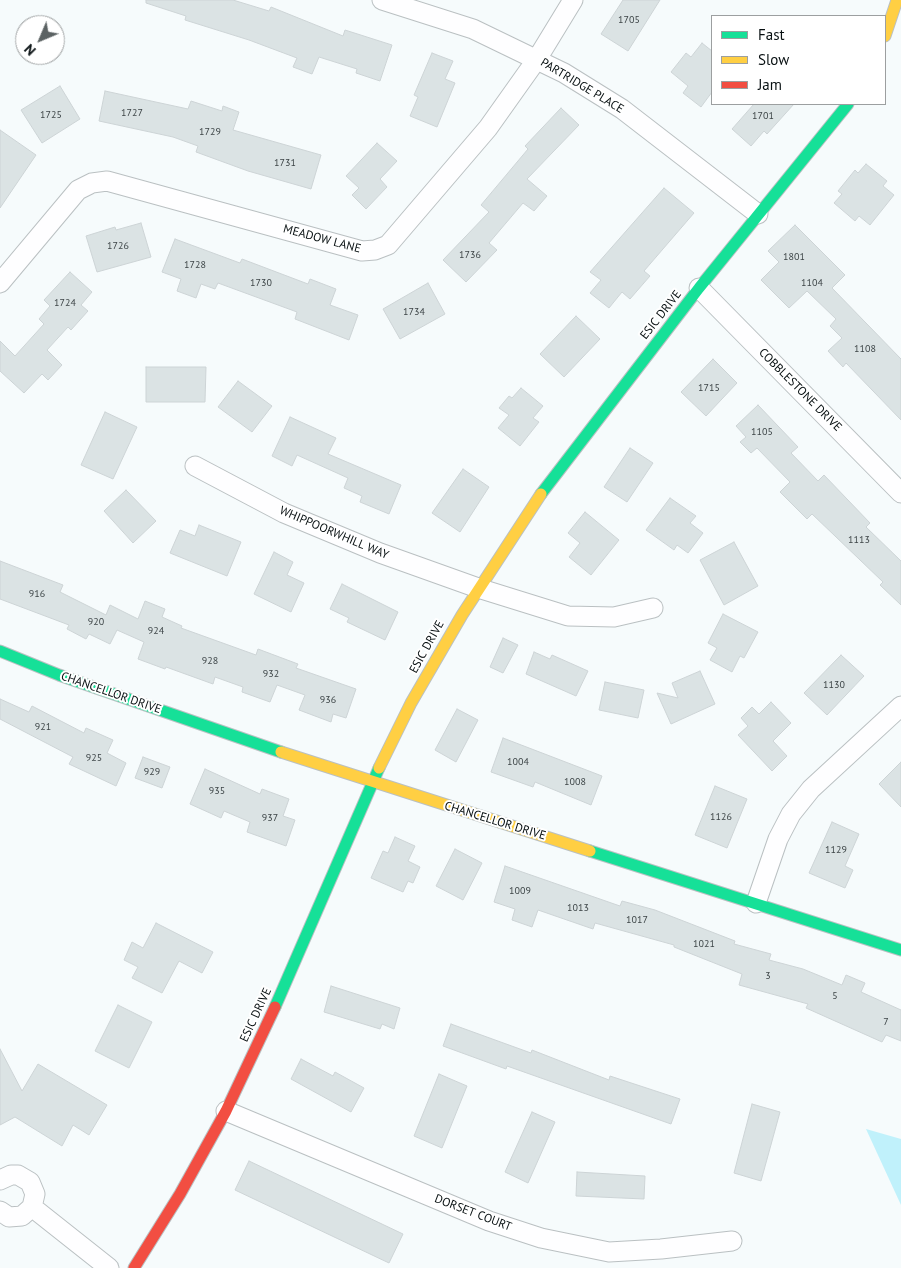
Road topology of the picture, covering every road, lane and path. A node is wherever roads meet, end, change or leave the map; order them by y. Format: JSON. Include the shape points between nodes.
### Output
{"nodes":[{"id":1,"x":382,"y":0,"type":"edge"},
{"id":2,"x":574,"y":0,"type":"edge"},
{"id":3,"x":897,"y":0,"type":"edge"},
{"id":4,"x":886,"y":33,"type":"edge"},
{"id":5,"x":537,"y":59,"type":"junction"},
{"id":6,"x":847,"y":105,"type":"edge"},
{"id":7,"x":758,"y":214,"type":"junction"},
{"id":8,"x":0,"y":284,"type":"edge"},
{"id":9,"x":700,"y":288,"type":"junction"},
{"id":10,"x":195,"y":466,"type":"dead end"},
{"id":11,"x":901,"y":493,"type":"edge"},
{"id":12,"x":478,"y":588,"type":"junction"},
{"id":13,"x":653,"y":608,"type":"dead end"},
{"id":14,"x":0,"y":651,"type":"edge"},
{"id":15,"x":901,"y":706,"type":"edge"},
{"id":16,"x":372,"y":782,"type":"junction"},
{"id":17,"x":756,"y":903,"type":"junction"},
{"id":18,"x":901,"y":950,"type":"edge"},
{"id":19,"x":226,"y":1111,"type":"junction"},
{"id":20,"x":0,"y":1180,"type":"edge"},
{"id":21,"x":32,"y":1207,"type":"junction"},
{"id":22,"x":0,"y":1212,"type":"edge"},
{"id":23,"x":732,"y":1241,"type":"dead end"},
{"id":24,"x":109,"y":1268,"type":"edge"},
{"id":25,"x":134,"y":1268,"type":"edge"}],
"edges":[{"from":1,"to":5,"type":"street","name":"PARTRIDGE PLACE","via":[[473,29]]},
{"from":2,"to":5,"type":"street","name":"MEADOW LANE"},
{"from":3,"to":4,"type":"street"},
{"from":5,"to":7,"type":"street","name":"PARTRIDGE PLACE","via":[[622,109]]},
{"from":5,"to":8,"type":"street","name":"MEADOW LANE","via":[[488,128],[388,245],[362,250],[107,181],[92,183],[78,190]]},
{"from":6,"to":7,"type":"street","name":"ESIC DRIVE"},
{"from":7,"to":9,"type":"street","name":"ESIC DRIVE"},
{"from":9,"to":11,"type":"street","name":"COBBLESTONE DRIVE"},
{"from":9,"to":12,"type":"street","name":"ESIC DRIVE","via":[[531,507]]},
{"from":10,"to":12,"type":"street","name":"WHIPPOORWHILL WAY","via":[[284,513],[380,553]]},
{"from":12,"to":13,"type":"street","name":"WHIPPOORWHILL WAY","via":[[568,616],[614,617]]},
{"from":12,"to":16,"type":"street","name":"ESIC DRIVE","via":[[411,704]]},
{"from":14,"to":16,"type":"street","name":"CHANCELLOR DRIVE","via":[[58,675]]},
{"from":15,"to":17,"type":"street","via":[[811,789],[791,814],[778,839]]},
{"from":16,"to":17,"type":"street","name":"CHANCELLOR DRIVE"},
{"from":16,"to":19,"type":"street","name":"ESIC DRIVE","via":[[289,977]]},
{"from":17,"to":18,"type":"street","name":"CHANCELLOR DRIVE"},
{"from":19,"to":23,"type":"street","name":"DORSET COURT","via":[[489,1221],[541,1238],[609,1252]]},
{"from":19,"to":25,"type":"street","name":"ESIC DRIVE"},
{"from":20,"to":21,"type":"street","via":[[18,1175],[30,1182],[35,1194]]},
{"from":21,"to":22,"type":"street","via":[[16,1217]]},
{"from":21,"to":24,"type":"street"}]}
